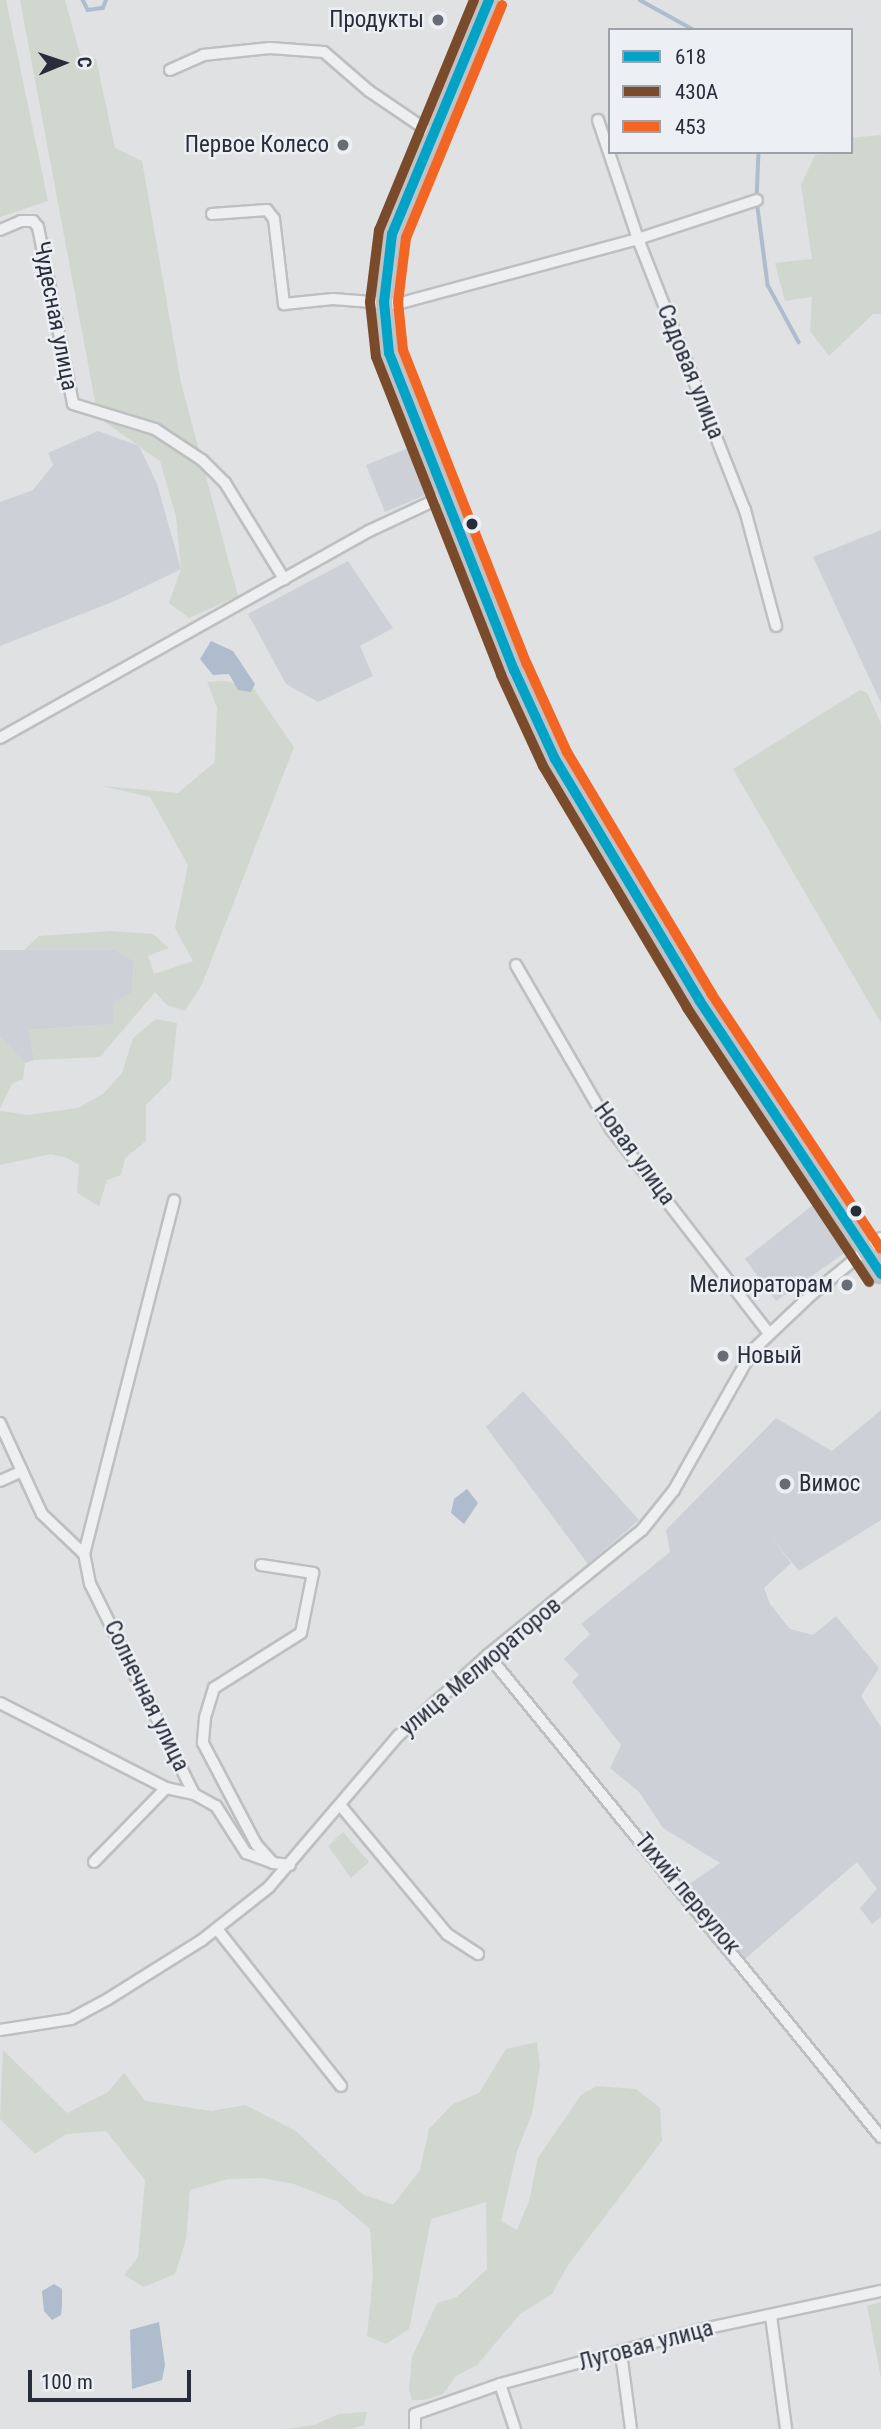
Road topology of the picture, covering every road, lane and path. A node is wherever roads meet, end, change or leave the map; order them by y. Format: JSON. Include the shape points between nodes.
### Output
{"nodes":[{"id":1,"x":489,"y":0,"type":"edge"},
{"id":2,"x":170,"y":70,"type":"dead end"},
{"id":3,"x":598,"y":120,"type":"dead end"},
{"id":4,"x":431,"y":133,"type":"junction"},
{"id":5,"x":608,"y":150,"type":"edge"},
{"id":6,"x":609,"y":154,"type":"edge"},
{"id":7,"x":757,"y":200,"type":"dead end"},
{"id":8,"x":212,"y":214,"type":"dead end"},
{"id":9,"x":0,"y":230,"type":"edge"},
{"id":10,"x":638,"y":239,"type":"junction"},
{"id":11,"x":384,"y":302,"type":"junction"},
{"id":12,"x":444,"y":496,"type":"junction"},
{"id":13,"x":284,"y":579,"type":"junction"},
{"id":14,"x":776,"y":626,"type":"dead end"},
{"id":15,"x":0,"y":738,"type":"edge"},
{"id":16,"x":516,"y":965,"type":"dead end"},
{"id":17,"x":174,"y":1200,"type":"dead end"},
{"id":18,"x":881,"y":1238,"type":"edge"},
{"id":19,"x":865,"y":1251,"type":"junction"},
{"id":20,"x":881,"y":1274,"type":"edge"},
{"id":21,"x":768,"y":1332,"type":"junction"},
{"id":22,"x":0,"y":1423,"type":"edge"},
{"id":23,"x":22,"y":1471,"type":"junction"},
{"id":24,"x":0,"y":1481,"type":"edge"},
{"id":25,"x":84,"y":1554,"type":"junction"},
{"id":26,"x":261,"y":1565,"type":"dead end"},
{"id":27,"x":488,"y":1655,"type":"junction"},
{"id":28,"x":0,"y":1703,"type":"edge"},
{"id":29,"x":166,"y":1788,"type":"junction"},
{"id":30,"x":194,"y":1794,"type":"junction"},
{"id":31,"x":340,"y":1805,"type":"junction"},
{"id":32,"x":94,"y":1862,"type":"dead end"},
{"id":33,"x":273,"y":1863,"type":"junction"},
{"id":34,"x":290,"y":1865,"type":"junction"},
{"id":35,"x":217,"y":1929,"type":"junction"},
{"id":36,"x":478,"y":1954,"type":"dead end"},
{"id":37,"x":0,"y":2031,"type":"edge"},
{"id":38,"x":341,"y":2086,"type":"dead end"},
{"id":39,"x":881,"y":2137,"type":"edge"},
{"id":40,"x":881,"y":2291,"type":"edge"},
{"id":41,"x":771,"y":2316,"type":"junction"},
{"id":42,"x":621,"y":2353,"type":"junction"},
{"id":43,"x":500,"y":2384,"type":"junction"},
{"id":44,"x":415,"y":2429,"type":"edge"},
{"id":45,"x":515,"y":2429,"type":"edge"},
{"id":46,"x":631,"y":2429,"type":"edge"},
{"id":47,"x":786,"y":2429,"type":"edge"}],
"edges":[{"from":1,"to":4,"type":"main road"},
{"from":2,"to":4,"type":"street","via":[[203,55],[270,48],[324,52],[369,92]]},
{"from":3,"to":5,"type":"street","name":"Садовая улица"},
{"from":4,"to":11,"type":"main road","via":[[392,234]]},
{"from":6,"to":10,"type":"street","name":"Садовая улица"},
{"from":7,"to":10,"type":"street"},
{"from":8,"to":11,"type":"street","via":[[267,210],[274,219],[284,304],[333,299]]},
{"from":9,"to":13,"type":"street","name":"Чудесная улица","via":[[21,221],[33,221],[38,227],[74,404],[155,429],[202,460],[225,484]]},
{"from":10,"to":11,"type":"street","via":[[397,304]]},
{"from":10,"to":14,"type":"street","name":"Садовая улица","via":[[746,510]]},
{"from":11,"to":12,"type":"main road","via":[[393,365]]},
{"from":12,"to":13,"type":"street"},
{"from":12,"to":19,"type":"main road","via":[[514,670],[566,779],[714,1024]]},
{"from":13,"to":15,"type":"street"},
{"from":16,"to":21,"type":"street","name":"Новая улица","via":[[611,1129]]},
{"from":17,"to":25,"type":"street"},
{"from":18,"to":19,"type":"street","name":"улица Мелиораторов"},
{"from":19,"to":20,"type":"main road"},
{"from":19,"to":21,"type":"street","name":"улица Мелиораторов"},
{"from":21,"to":27,"type":"street","name":"улица Мелиораторов","via":[[730,1385],[659,1511],[589,1577]]},
{"from":22,"to":23,"type":"street"},
{"from":23,"to":24,"type":"street"},
{"from":23,"to":25,"type":"street","via":[[42,1514]]},
{"from":25,"to":30,"type":"street","name":"Солнечная улица","via":[[90,1584]]},
{"from":26,"to":33,"type":"street","via":[[313,1573],[301,1633],[214,1688],[203,1743],[256,1844]]},
{"from":27,"to":31,"type":"street","name":"улица Мелиораторов","via":[[398,1736]]},
{"from":27,"to":39,"type":"street","name":"Тихий переулок"},
{"from":28,"to":29,"type":"street","name":"Солнечная улица"},
{"from":29,"to":30,"type":"street","name":"Солнечная улица"},
{"from":29,"to":32,"type":"street"},
{"from":30,"to":33,"type":"street","via":[[216,1806],[246,1853]]},
{"from":31,"to":34,"type":"street","name":"улица Мелиораторов"},
{"from":31,"to":36,"type":"street","via":[[447,1934]]},
{"from":33,"to":34,"type":"street"},
{"from":34,"to":35,"type":"street","name":"улица Мелиораторов"},
{"from":35,"to":37,"type":"street","name":"улица Мелиораторов","via":[[71,2019]]},
{"from":35,"to":38,"type":"street"},
{"from":40,"to":41,"type":"street","name":"Луговая улица"},
{"from":41,"to":42,"type":"street","name":"Луговая улица"},
{"from":41,"to":47,"type":"street"},
{"from":42,"to":43,"type":"street","name":"Луговая улица"},
{"from":42,"to":46,"type":"street"},
{"from":43,"to":44,"type":"street","name":"Луговая улица","via":[[415,2414]]},
{"from":43,"to":45,"type":"street"}]}
